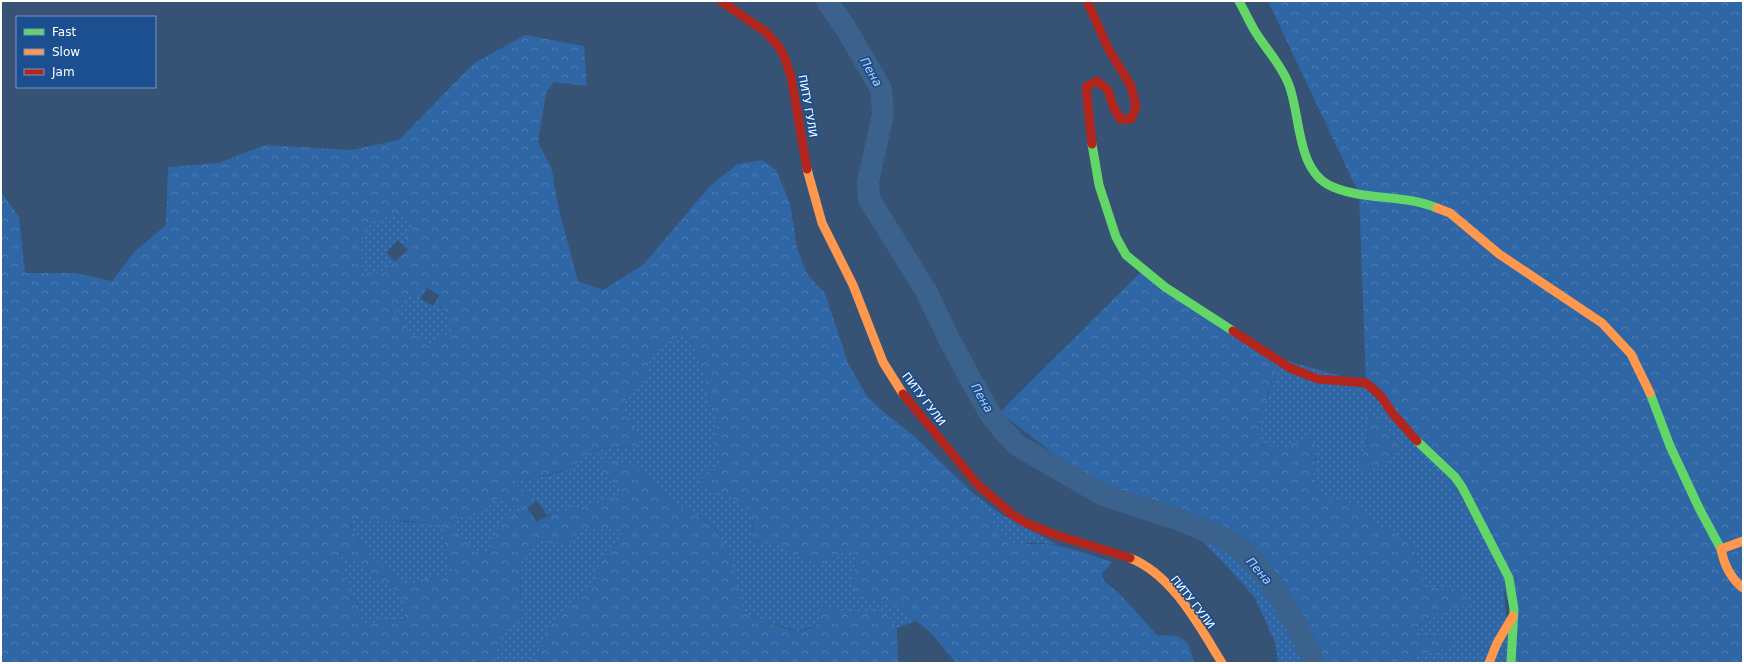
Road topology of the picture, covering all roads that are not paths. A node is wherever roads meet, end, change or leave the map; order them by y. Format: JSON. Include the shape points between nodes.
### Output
{"nodes":[{"id":1,"x":721,"y":1,"type":"edge"},
{"id":2,"x":1088,"y":1,"type":"edge"},
{"id":3,"x":1239,"y":1,"type":"edge"},
{"id":4,"x":1743,"y":541,"type":"edge"},
{"id":5,"x":1721,"y":549,"type":"junction"},
{"id":6,"x":1743,"y":588,"type":"edge"},
{"id":7,"x":1513,"y":616,"type":"junction"},
{"id":8,"x":1490,"y":661,"type":"edge"},
{"id":9,"x":1222,"y":663,"type":"edge"},
{"id":10,"x":1511,"y":663,"type":"edge"}],
"edges":[{"from":1,"to":9,"type":"street","name":"ПИТУ ГУЛИ","via":[[772,38],[780,48],[790,73],[799,131],[819,215],[855,288],[885,365],[897,385],[966,472],[995,501],[1046,532],[1135,561],[1147,568],[1179,601]]},
{"from":2,"to":7,"type":"street","via":[[1109,50],[1131,86],[1136,107],[1131,119],[1120,119],[1108,90],[1097,81],[1086,88],[1099,185],[1116,237],[1126,255],[1165,287],[1290,368],[1318,379],[1358,381],[1373,388],[1411,434],[1462,487],[1509,578]]},
{"from":3,"to":5,"type":"street","via":[[1289,85],[1300,136],[1311,167],[1320,180],[1333,187],[1365,196],[1413,200],[1450,213],[1498,254],[1602,323],[1622,343],[1631,354],[1649,389],[1673,453]]},
{"from":4,"to":5,"type":"street"},
{"from":5,"to":6,"type":"street","via":[[1727,572],[1734,582]]},
{"from":7,"to":8,"type":"street"},
{"from":7,"to":10,"type":"street"},
{"from":8,"to":10,"type":"street","via":[[1496,651],[1503,648],[1510,652]]}]}
